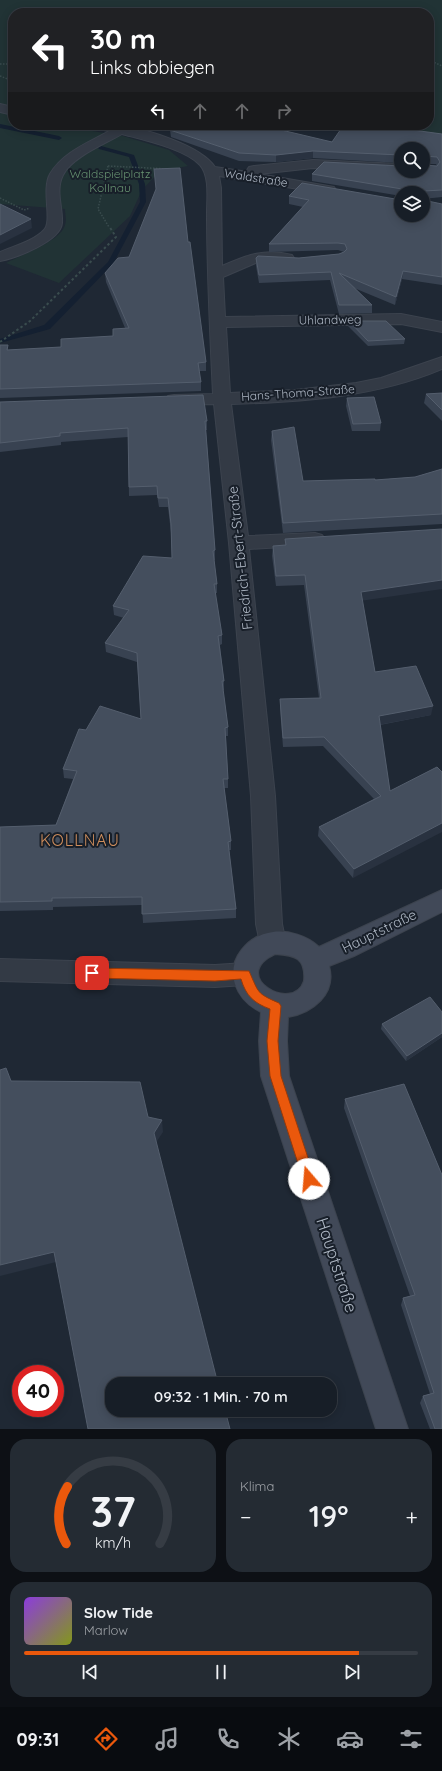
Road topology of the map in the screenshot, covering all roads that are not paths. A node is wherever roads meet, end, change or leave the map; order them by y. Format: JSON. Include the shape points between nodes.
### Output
{"nodes":[{"id":1,"x":119,"y":130,"type":"edge"},
{"id":2,"x":124,"y":130,"type":"edge"},
{"id":3,"x":394,"y":168,"type":"edge"},
{"id":4,"x":211,"y":171,"type":"junction"},
{"id":5,"x":237,"y":174,"type":"junction"},
{"id":6,"x":341,"y":192,"type":"edge"},
{"id":7,"x":0,"y":257,"type":"edge"},
{"id":8,"x":299,"y":259,"type":"edge"},
{"id":9,"x":214,"y":275,"type":"junction"},
{"id":10,"x":217,"y":322,"type":"junction"},
{"id":11,"x":442,"y":327,"type":"edge"},
{"id":12,"x":441,"y":364,"type":"edge"},
{"id":13,"x":222,"y":398,"type":"junction"},
{"id":14,"x":161,"y":400,"type":"edge"},
{"id":15,"x":334,"y":538,"type":"edge"},
{"id":16,"x":239,"y":543,"type":"junction"},
{"id":17,"x":442,"y":900,"type":"edge"},
{"id":18,"x":273,"y":943,"type":"junction"},
{"id":19,"x":314,"y":960,"type":"junction"},
{"id":20,"x":0,"y":970,"type":"edge"},
{"id":21,"x":245,"y":974,"type":"junction"},
{"id":22,"x":275,"y":1006,"type":"junction"},
{"id":23,"x":392,"y":1429,"type":"edge"}],
"edges":[{"from":1,"to":7,"type":"street","via":[[67,160],[56,175],[52,191],[55,224],[50,233],[36,242]]},
{"from":2,"to":4,"type":"street","name":"Waldstraße","via":[[178,146],[205,162]]},
{"from":3,"to":5,"type":"street","via":[[313,164]]},
{"from":4,"to":5,"type":"street","name":"Waldstraße"},
{"from":4,"to":9,"type":"street","name":"Friedrich-Ebert-Straße","via":[[214,188]]},
{"from":5,"to":6,"type":"street","name":"Waldstraße"},
{"from":8,"to":9,"type":"street","via":[[256,257]]},
{"from":9,"to":10,"type":"street","name":"Friedrich-Ebert-Straße"},
{"from":10,"to":11,"type":"street","name":"Uhlandweg","via":[[401,319]]},
{"from":10,"to":13,"type":"street","name":"Friedrich-Ebert-Straße"},
{"from":12,"to":13,"type":"street","name":"Hans-Thoma-Straße","via":[[363,388],[309,394]]},
{"from":13,"to":14,"type":"street","name":"Hans-Thoma-Straße"},
{"from":13,"to":16,"type":"street","name":"Friedrich-Ebert-Straße"},
{"from":15,"to":16,"type":"street"},
{"from":16,"to":18,"type":"street","name":"Friedrich-Ebert-Straße","via":[[263,796],[269,924]]},
{"from":17,"to":19,"type":"street","name":"Hauptstraße","via":[[345,948]]},
{"from":18,"to":19,"type":"street","via":[[292,944],[305,950]]},
{"from":18,"to":21,"type":"street","via":[[254,952],[247,963]]},
{"from":19,"to":22,"type":"street","via":[[319,978],[312,994],[296,1005]]},
{"from":20,"to":21,"type":"street","via":[[215,976]]},
{"from":21,"to":22,"type":"street","via":[[249,989],[260,1000]]},
{"from":22,"to":23,"type":"street","name":"Hauptstraße","via":[[275,1076]]}]}
